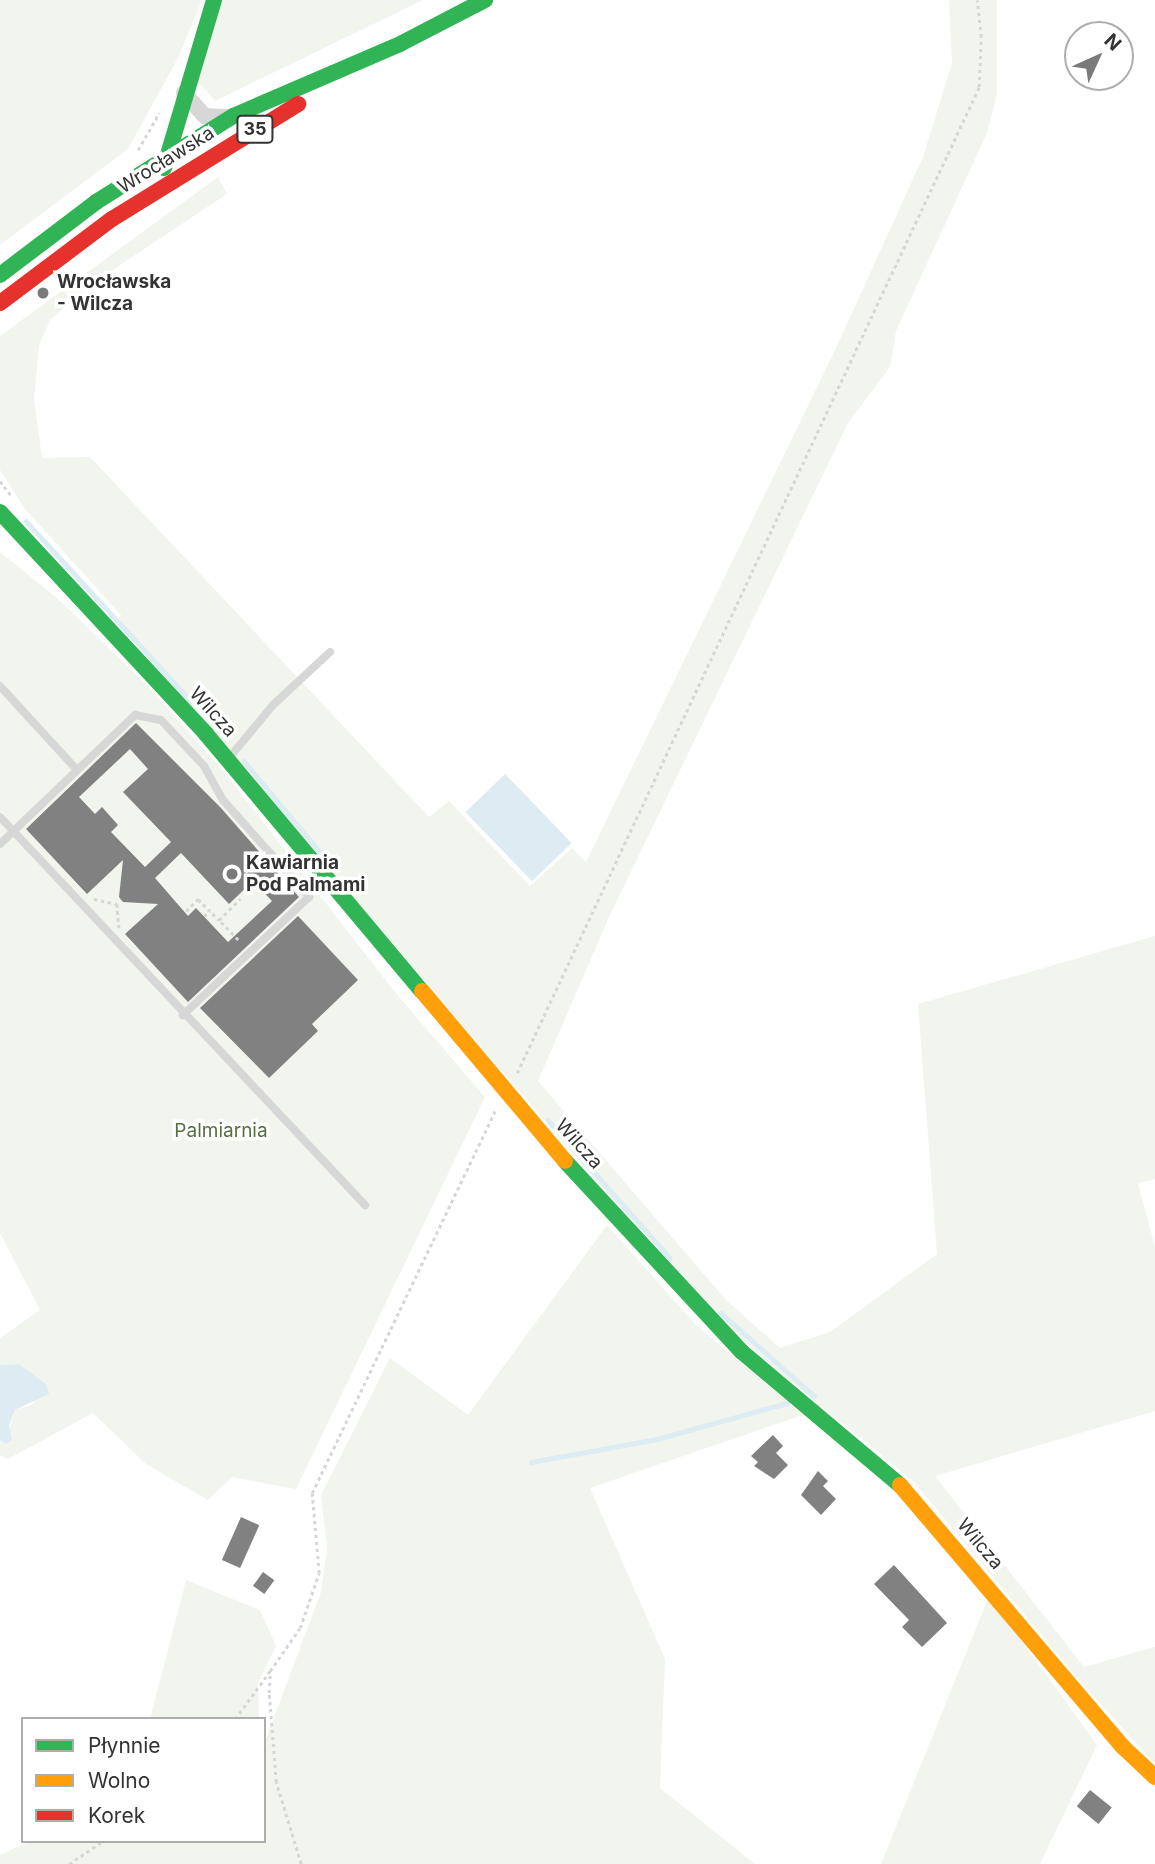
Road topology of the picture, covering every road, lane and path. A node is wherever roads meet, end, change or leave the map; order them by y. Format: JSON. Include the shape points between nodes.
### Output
{"nodes":[{"id":1,"x":215,"y":0,"type":"edge"},
{"id":2,"x":485,"y":0,"type":"edge"},
{"id":3,"x":977,"y":0,"type":"edge"},
{"id":4,"x":400,"y":44,"type":"junction"},
{"id":5,"x":184,"y":93,"type":"junction"},
{"id":6,"x":163,"y":108,"type":"dead end"},
{"id":7,"x":233,"y":116,"type":"junction"},
{"id":8,"x":134,"y":156,"type":"dead end"},
{"id":9,"x":168,"y":156,"type":"junction"},
{"id":10,"x":112,"y":219,"type":"junction"},
{"id":11,"x":0,"y":275,"type":"edge"},
{"id":12,"x":0,"y":303,"type":"edge"},
{"id":13,"x":0,"y":512,"type":"edge"},
{"id":14,"x":330,"y":652,"type":"dead end"},
{"id":15,"x":0,"y":686,"type":"edge"},
{"id":16,"x":227,"y":760,"type":"junction"},
{"id":17,"x":76,"y":769,"type":"junction"},
{"id":18,"x":0,"y":817,"type":"edge"},
{"id":19,"x":13,"y":831,"type":"junction"},
{"id":20,"x":0,"y":844,"type":"edge"},
{"id":21,"x":240,"y":898,"type":"dead end"},
{"id":22,"x":122,"y":900,"type":"dead end"},
{"id":23,"x":117,"y":904,"type":"junction"},
{"id":24,"x":82,"y":906,"type":"junction"},
{"id":25,"x":186,"y":911,"type":"dead end"},
{"id":26,"x":210,"y":911,"type":"junction"},
{"id":27,"x":204,"y":916,"type":"dead end"},
{"id":28,"x":219,"y":920,"type":"junction"},
{"id":29,"x":112,"y":938,"type":"junction"},
{"id":30,"x":238,"y":940,"type":"dead end"},
{"id":31,"x":183,"y":1015,"type":"junction"},
{"id":32,"x":515,"y":1078,"type":"dead end"},
{"id":33,"x":506,"y":1095,"type":"junction"},
{"id":34,"x":365,"y":1205,"type":"dead end"},
{"id":35,"x":270,"y":1671,"type":"junction"},
{"id":36,"x":236,"y":1717,"type":"edge"},
{"id":37,"x":1155,"y":1777,"type":"edge"},
{"id":38,"x":100,"y":1843,"type":"edge"},
{"id":39,"x":69,"y":1864,"type":"edge"},
{"id":40,"x":301,"y":1864,"type":"edge"}],
"edges":[{"from":1,"to":5,"type":"street"},
{"from":2,"to":4,"type":"street","name":"Wrocławska","number":"35"},
{"from":3,"to":32,"type":"path","via":[[979,87]]},
{"from":4,"to":7,"type":"street","name":"Wrocławska","number":"35"},
{"from":4,"to":10,"type":"street","name":"Wrocławska","number":"35"},
{"from":5,"to":7,"type":"street","via":[[205,116]]},
{"from":5,"to":9,"type":"street"},
{"from":6,"to":8,"type":"path"},
{"from":7,"to":9,"type":"street","name":"Wrocławska","number":"35"},
{"from":9,"to":10,"type":"street","via":[[155,180]]},
{"from":9,"to":11,"type":"street","name":"Wrocławska","number":"35","via":[[96,202]]},
{"from":10,"to":12,"type":"street","name":"Wrocławska","number":"35"},
{"from":13,"to":16,"type":"street","name":"Wilcza"},
{"from":14,"to":16,"type":"lane","via":[[273,705]]},
{"from":15,"to":17,"type":"lane"},
{"from":16,"to":33,"type":"street","name":"Wilcza"},
{"from":17,"to":19,"type":"lane"},
{"from":17,"to":31,"type":"lane","via":[[135,715],[161,720],[204,766],[223,800],[309,898]]},
{"from":18,"to":19,"type":"lane"},
{"from":19,"to":20,"type":"lane"},
{"from":19,"to":24,"type":"lane"},
{"from":21,"to":28,"type":"path"},
{"from":22,"to":23,"type":"path"},
{"from":23,"to":24,"type":"path","via":[[102,898]]},
{"from":23,"to":29,"type":"path","via":[[121,920]]},
{"from":24,"to":29,"type":"lane"},
{"from":25,"to":26,"type":"path","via":[[198,899]]},
{"from":26,"to":27,"type":"path"},
{"from":26,"to":28,"type":"path"},
{"from":28,"to":30,"type":"path"},
{"from":29,"to":31,"type":"lane"},
{"from":31,"to":34,"type":"lane"},
{"from":33,"to":35,"type":"path","via":[[490,1117],[312,1493],[319,1573],[300,1629]]},
{"from":33,"to":37,"type":"street","name":"Wilcza","via":[[741,1352],[903,1487],[1123,1747]]},
{"from":35,"to":36,"type":"path"},
{"from":35,"to":40,"type":"path","via":[[276,1782]]},
{"from":38,"to":39,"type":"path"}]}
